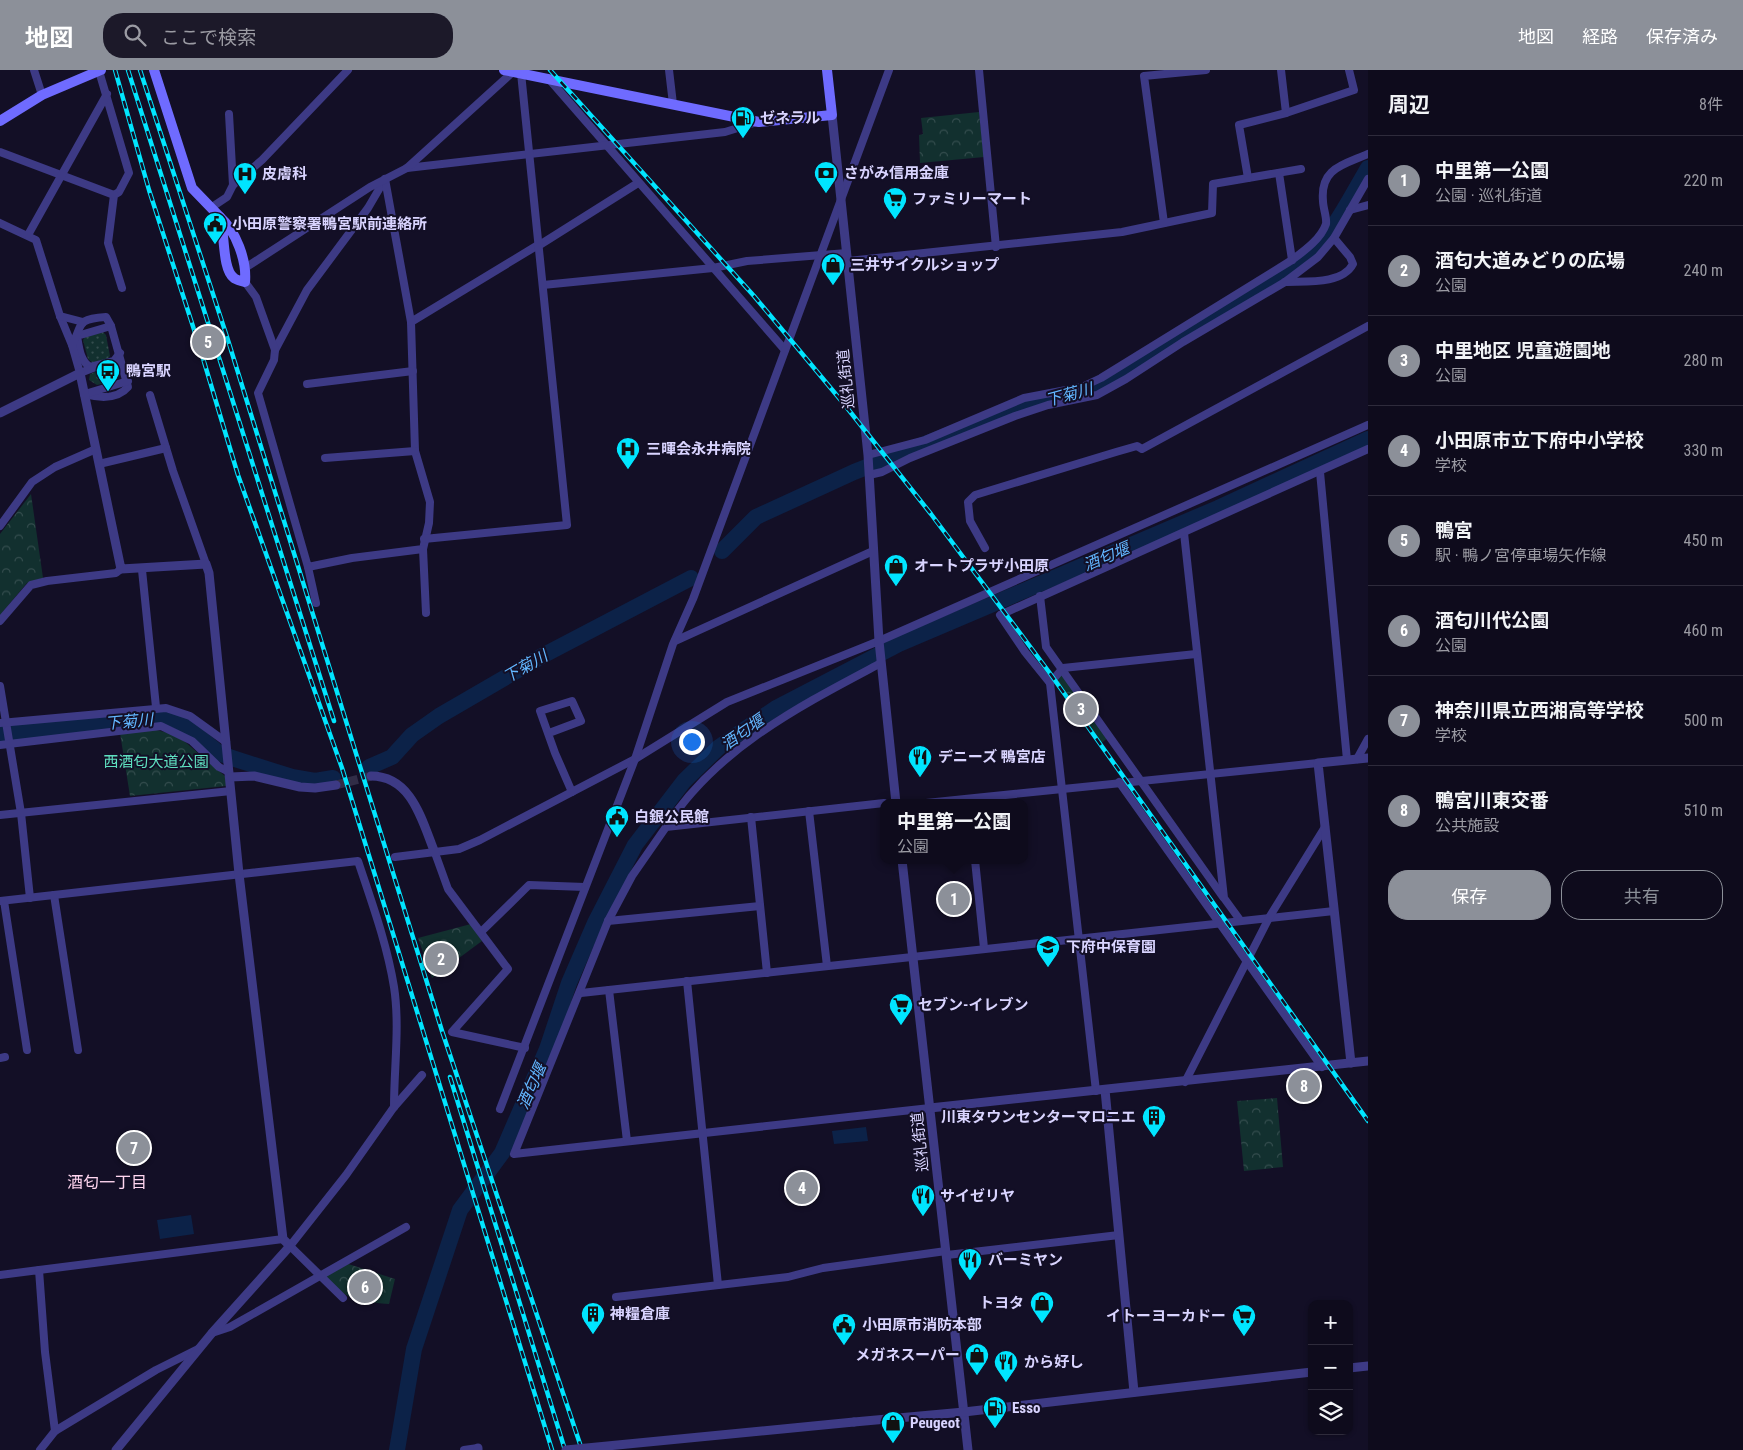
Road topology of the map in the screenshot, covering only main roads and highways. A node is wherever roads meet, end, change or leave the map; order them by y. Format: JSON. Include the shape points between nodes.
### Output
{"nodes":[{"id":1,"x":100,"y":70,"type":"edge"},
{"id":2,"x":154,"y":70,"type":"edge"},
{"id":3,"x":827,"y":70,"type":"edge"},
{"id":4,"x":513,"y":71,"type":"edge"},
{"id":5,"x":0,"y":120,"type":"edge"},
{"id":6,"x":220,"y":218,"type":"junction"}],
"edges":[{"from":1,"to":5,"type":"main road","via":[[42,95]]},
{"from":2,"to":6,"type":"main road","via":[[192,188]]},
{"from":3,"to":4,"type":"main road","via":[[832,115],[759,122]]},
{"from":6,"to":6,"type":"main road","via":[[226,249],[224,255],[231,274],[245,282],[245,268],[235,235]]}]}
